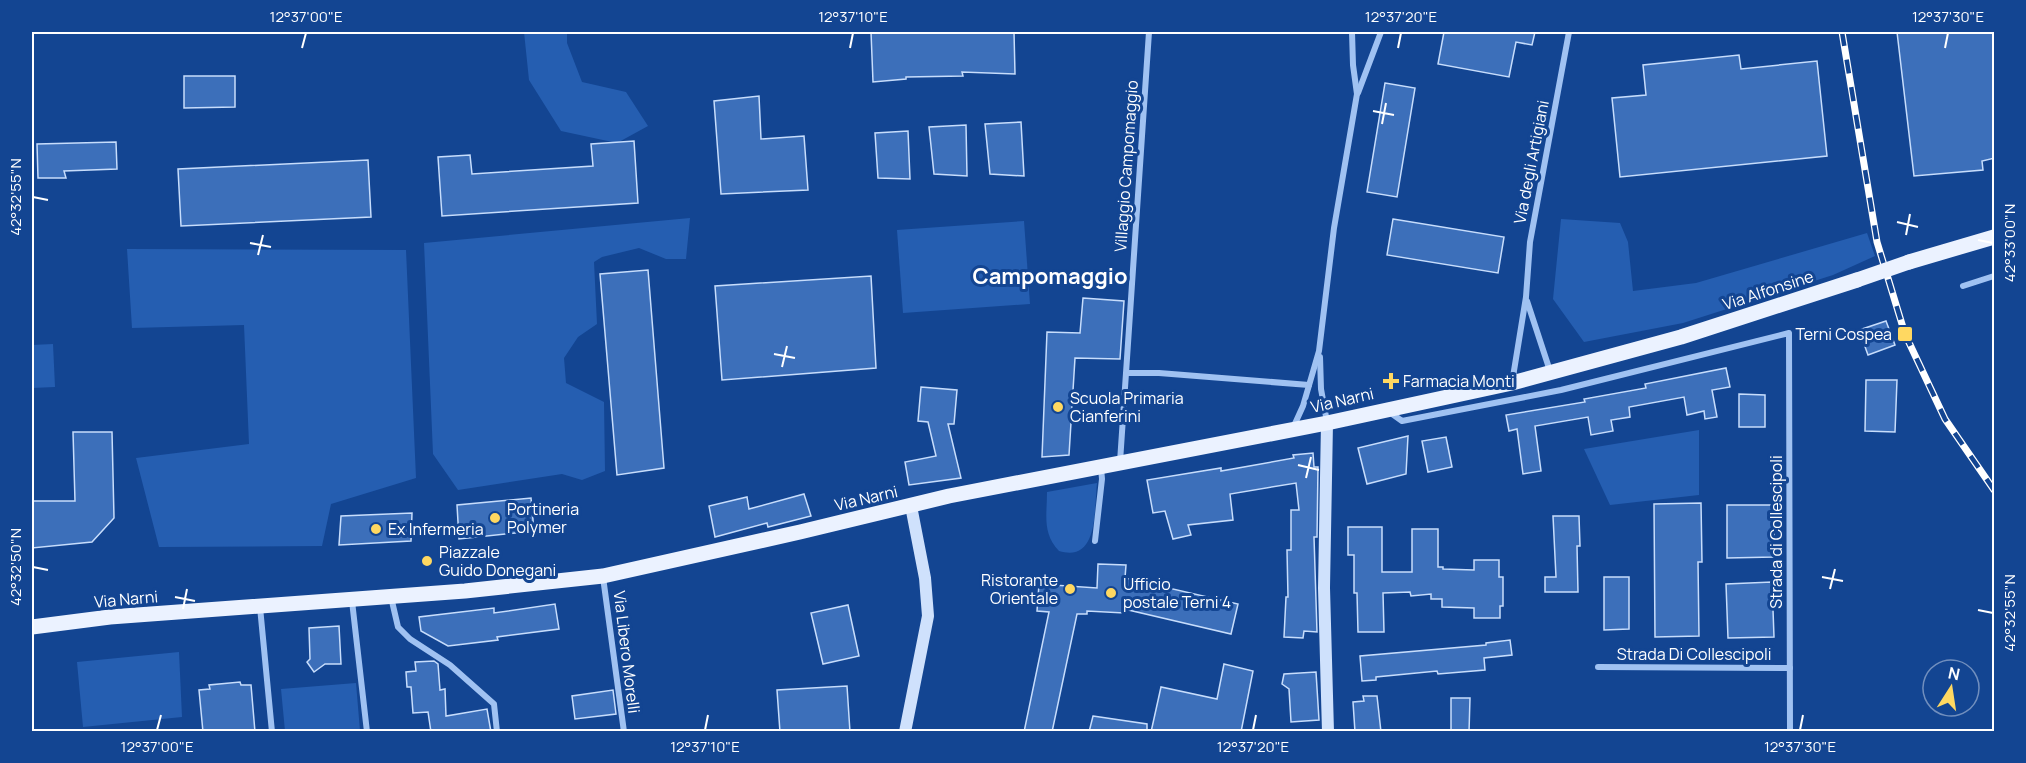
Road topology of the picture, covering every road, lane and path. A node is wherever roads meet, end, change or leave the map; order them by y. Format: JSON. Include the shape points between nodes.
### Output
{"nodes":[{"id":1,"x":1149,"y":32,"type":"edge"},
{"id":2,"x":1352,"y":32,"type":"edge"},
{"id":3,"x":1381,"y":32,"type":"edge"},
{"id":4,"x":1569,"y":32,"type":"edge"},
{"id":5,"x":1357,"y":94,"type":"junction"},
{"id":6,"x":1995,"y":237,"type":"edge"},
{"id":7,"x":1995,"y":276,"type":"edge"},
{"id":8,"x":1964,"y":286,"type":"dead end"},
{"id":9,"x":1526,"y":297,"type":"junction"},
{"id":10,"x":1789,"y":333,"type":"joint"},
{"id":11,"x":1319,"y":351,"type":"junction"},
{"id":12,"x":1127,"y":373,"type":"junction"},
{"id":13,"x":1550,"y":373,"type":"junction"},
{"id":14,"x":1512,"y":383,"type":"junction"},
{"id":15,"x":1309,"y":385,"type":"junction"},
{"id":16,"x":1386,"y":409,"type":"junction"},
{"id":17,"x":1327,"y":423,"type":"junction"},
{"id":18,"x":1292,"y":429,"type":"junction"},
{"id":19,"x":1120,"y":464,"type":"junction"},
{"id":20,"x":1101,"y":468,"type":"junction"},
{"id":21,"x":911,"y":506,"type":"junction"},
{"id":22,"x":1095,"y":542,"type":"dead end"},
{"id":23,"x":603,"y":576,"type":"junction"},
{"id":24,"x":391,"y":596,"type":"junction"},
{"id":25,"x":352,"y":599,"type":"junction"},
{"id":26,"x":260,"y":607,"type":"junction"},
{"id":27,"x":32,"y":627,"type":"edge"},
{"id":28,"x":1598,"y":667,"type":"dead end"},
{"id":29,"x":1790,"y":668,"type":"junction"},
{"id":30,"x":272,"y":732,"type":"edge"},
{"id":31,"x":367,"y":732,"type":"edge"},
{"id":32,"x":497,"y":732,"type":"edge"},
{"id":33,"x":624,"y":732,"type":"edge"},
{"id":34,"x":905,"y":732,"type":"edge"},
{"id":35,"x":1328,"y":732,"type":"edge"},
{"id":36,"x":1790,"y":732,"type":"edge"}],
"edges":[{"from":1,"to":12,"type":"street","name":"Villaggio Campomaggio"},
{"from":2,"to":5,"type":"street"},
{"from":3,"to":5,"type":"street"},
{"from":4,"to":9,"type":"street","name":"Via degli Artigiani","via":[[1530,242]]},
{"from":5,"to":11,"type":"street","via":[[1334,228]]},
{"from":6,"to":13,"type":"main road","name":"Via Alfonsine","bridge":true,"via":[[1681,337]]},
{"from":7,"to":8,"type":"street"},
{"from":9,"to":13,"type":"street","name":"Via degli Artigiani"},
{"from":9,"to":14,"type":"street","name":"Via degli Artigiani"},
{"from":10,"to":16,"type":"street","name":"Via Narni","via":[[1561,390],[1402,421]]},
{"from":10,"to":29,"type":"street","name":"Strada di Collescipoli"},
{"from":11,"to":15,"type":"street"},
{"from":11,"to":17,"type":"street"},
{"from":12,"to":15,"type":"street"},
{"from":12,"to":19,"type":"street","name":"Villaggio Campomaggio"},
{"from":13,"to":14,"type":"main road","name":"Via Narni"},
{"from":14,"to":16,"type":"main road","name":"Via Narni"},
{"from":15,"to":18,"type":"street"},
{"from":16,"to":17,"type":"main road","name":"Via Narni"},
{"from":17,"to":18,"type":"main road","name":"Via Narni"},
{"from":17,"to":35,"type":"street","via":[[1324,588]]},
{"from":18,"to":19,"type":"main road","name":"Via Narni"},
{"from":19,"to":20,"type":"main road","name":"Via Narni"},
{"from":20,"to":21,"type":"main road","name":"Via Narni"},
{"from":20,"to":22,"type":"street"},
{"from":21,"to":23,"type":"main road","name":"Via Narni"},
{"from":21,"to":34,"type":"street","via":[[928,616]]},
{"from":23,"to":24,"type":"main road","name":"Via Narni"},
{"from":23,"to":33,"type":"street","name":"Via Libero Morelli"},
{"from":24,"to":25,"type":"main road","name":"Via Narni"},
{"from":24,"to":32,"type":"street","via":[[398,627],[494,704]]},
{"from":25,"to":26,"type":"main road","name":"Via Narni"},
{"from":25,"to":31,"type":"street"},
{"from":26,"to":27,"type":"main road","name":"Via Narni","via":[[110,617]]},
{"from":26,"to":30,"type":"street"},
{"from":28,"to":29,"type":"street","name":"Strada Di Collescipoli"},
{"from":29,"to":36,"type":"street","name":"Strada di Collescipoli"}]}
